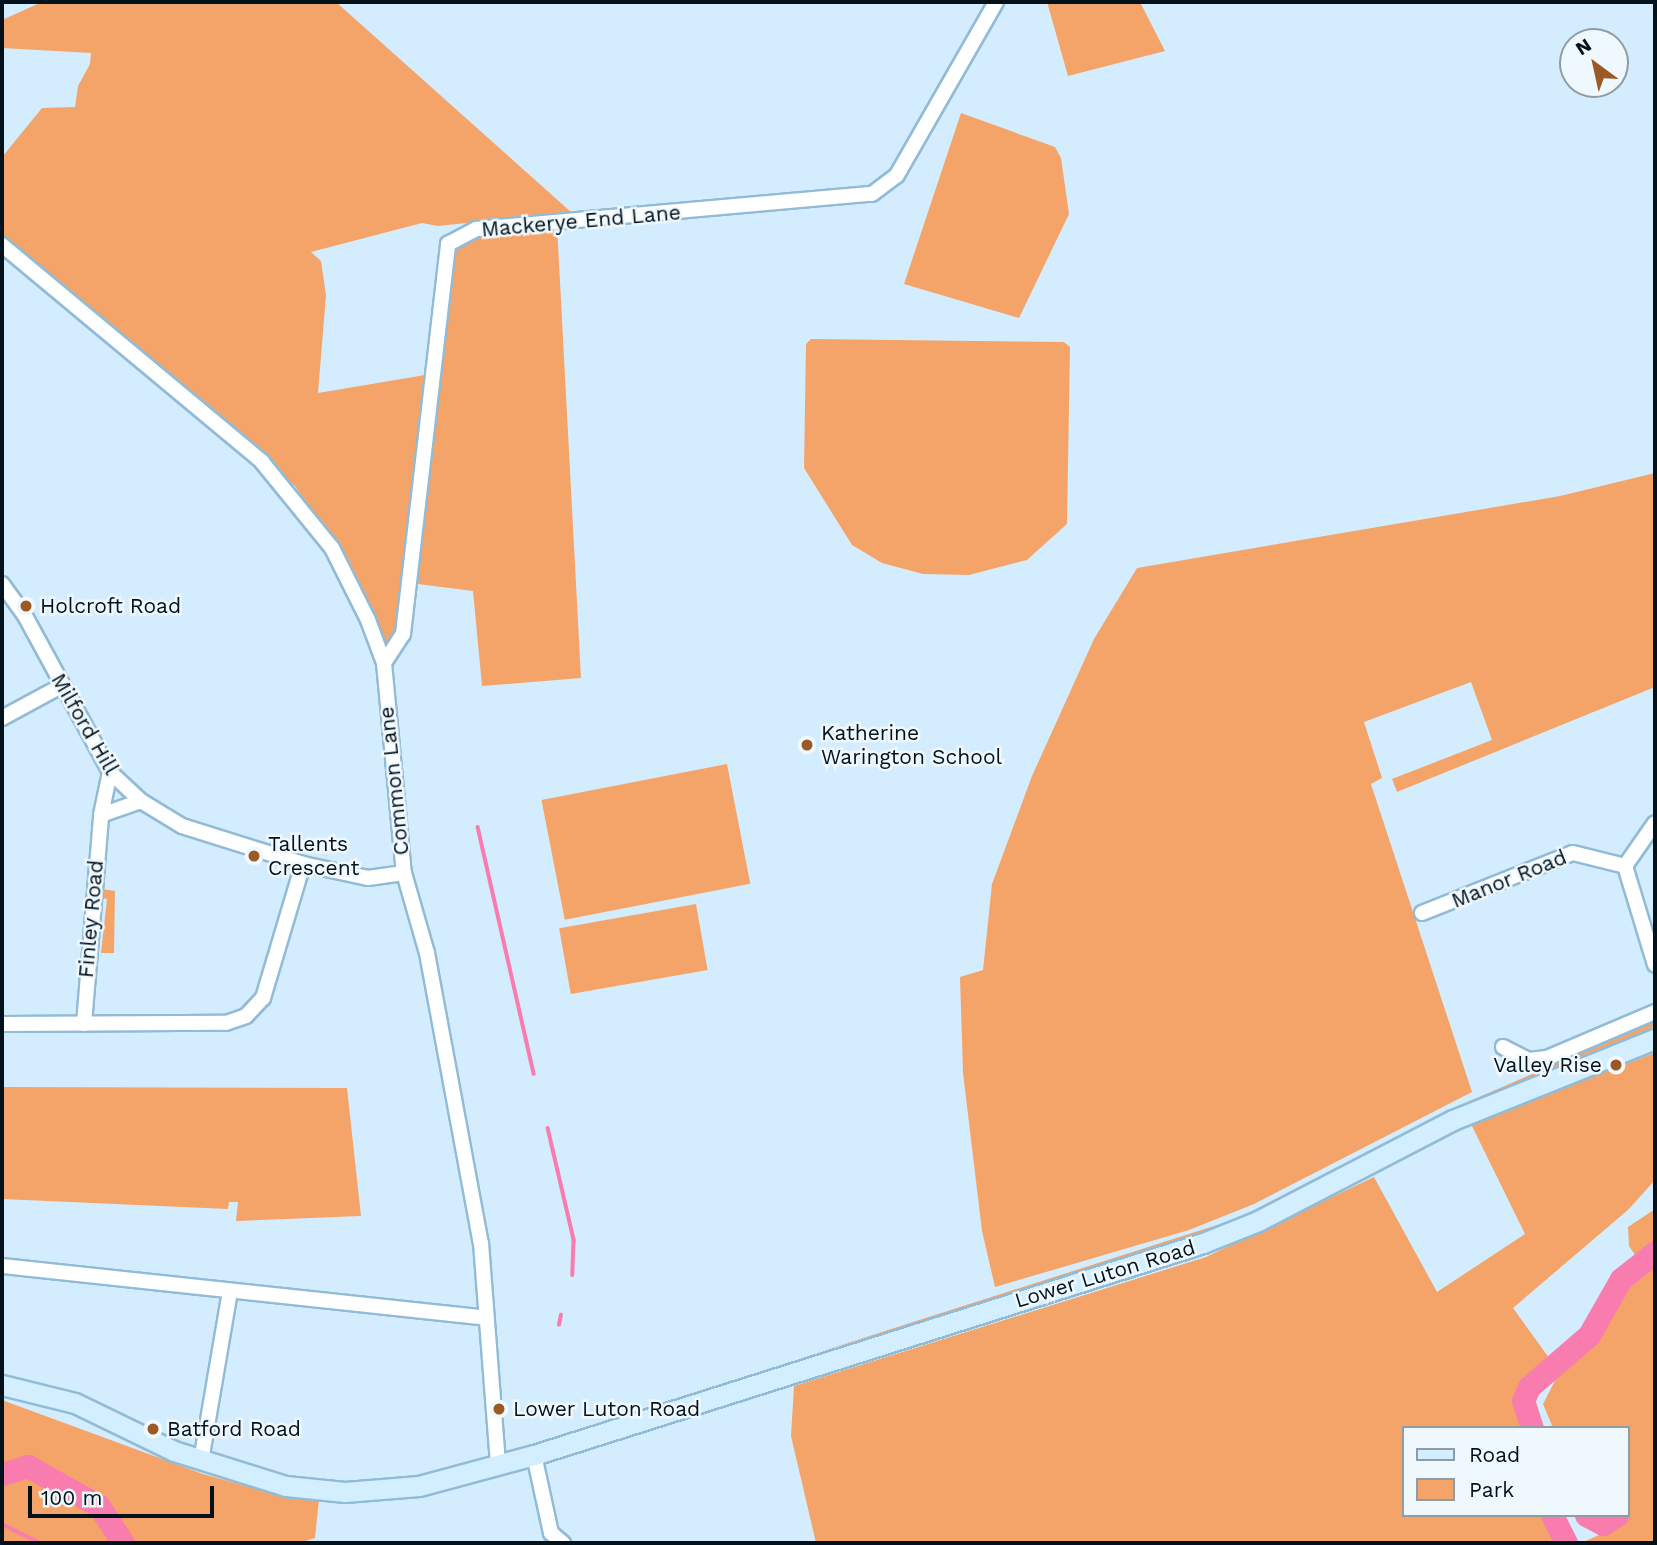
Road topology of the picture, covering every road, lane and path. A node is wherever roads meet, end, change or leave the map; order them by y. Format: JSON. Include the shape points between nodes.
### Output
{"nodes":[{"id":1,"x":996,"y":2,"type":"edge"},
{"id":2,"x":2,"y":246,"type":"edge"},
{"id":3,"x":2,"y":584,"type":"edge"},
{"id":4,"x":383,"y":663,"type":"junction"},
{"id":5,"x":61,"y":686,"type":"junction"},
{"id":6,"x":2,"y":718,"type":"edge"},
{"id":7,"x":110,"y":772,"type":"junction"},
{"id":8,"x":141,"y":801,"type":"junction"},
{"id":9,"x":101,"y":815,"type":"junction"},
{"id":10,"x":1655,"y":823,"type":"edge"},
{"id":11,"x":303,"y":864,"type":"junction"},
{"id":12,"x":1625,"y":866,"type":"junction"},
{"id":13,"x":404,"y":873,"type":"junction"},
{"id":14,"x":1422,"y":913,"type":"dead end"},
{"id":15,"x":1655,"y":964,"type":"edge"},
{"id":16,"x":1655,"y":1012,"type":"edge"},
{"id":17,"x":2,"y":1024,"type":"edge"},
{"id":18,"x":84,"y":1024,"type":"junction"},
{"id":19,"x":1655,"y":1039,"type":"edge"},
{"id":20,"x":1503,"y":1047,"type":"dead end"},
{"id":21,"x":2,"y":1266,"type":"edge"},
{"id":22,"x":230,"y":1292,"type":"junction"},
{"id":23,"x":486,"y":1318,"type":"junction"},
{"id":24,"x":2,"y":1385,"type":"edge"},
{"id":25,"x":534,"y":1455,"type":"junction"},
{"id":26,"x":201,"y":1461,"type":"junction"},
{"id":27,"x":498,"y":1465,"type":"junction"},
{"id":28,"x":563,"y":1543,"type":"edge"}],
"edges":[{"from":1,"to":4,"type":"street","name":"Mackerye End Lane","via":[[897,175],[872,194],[476,229],[448,244],[403,634]]},
{"from":2,"to":4,"type":"street","name":"Common Lane","via":[[280,480],[348,575]]},
{"from":3,"to":5,"type":"street","name":"Milford Hill","via":[[24,614]]},
{"from":4,"to":13,"type":"street","name":"Common Lane"},
{"from":5,"to":6,"type":"street"},
{"from":5,"to":7,"type":"street","name":"Milford Hill"},
{"from":7,"to":8,"type":"street","name":"Milford Hill"},
{"from":7,"to":9,"type":"street","name":"Finley Road"},
{"from":8,"to":9,"type":"street"},
{"from":8,"to":11,"type":"street","name":"Milford Hill","via":[[182,825]]},
{"from":9,"to":18,"type":"street","name":"Finley Road"},
{"from":10,"to":12,"type":"street"},
{"from":11,"to":13,"type":"street","name":"Milford Hill","via":[[368,878]]},
{"from":11,"to":18,"type":"street","via":[[264,998],[246,1016],[226,1023]]},
{"from":12,"to":14,"type":"street","name":"Manor Road","via":[[1573,852]]},
{"from":12,"to":15,"type":"street"},
{"from":13,"to":23,"type":"street","name":"Common Lane","via":[[426,953],[457,1108],[481,1242]]},
{"from":16,"to":20,"type":"street","via":[[1535,1061]]},
{"from":17,"to":18,"type":"street"},
{"from":19,"to":25,"type":"main road","name":"Lower Luton Road","via":[[1459,1117],[1258,1221],[1203,1243]]},
{"from":21,"to":22,"type":"street"},
{"from":22,"to":23,"type":"street"},
{"from":22,"to":26,"type":"street"},
{"from":23,"to":27,"type":"street","name":"Common Lane"},
{"from":24,"to":26,"type":"main road","name":"Lower Luton Road","via":[[75,1403]]},
{"from":25,"to":27,"type":"main road","name":"Lower Luton Road"},
{"from":25,"to":28,"type":"street","via":[[551,1533]]},
{"from":26,"to":27,"type":"main road","name":"Lower Luton Road","via":[[286,1486],[345,1492],[419,1486]]}]}
